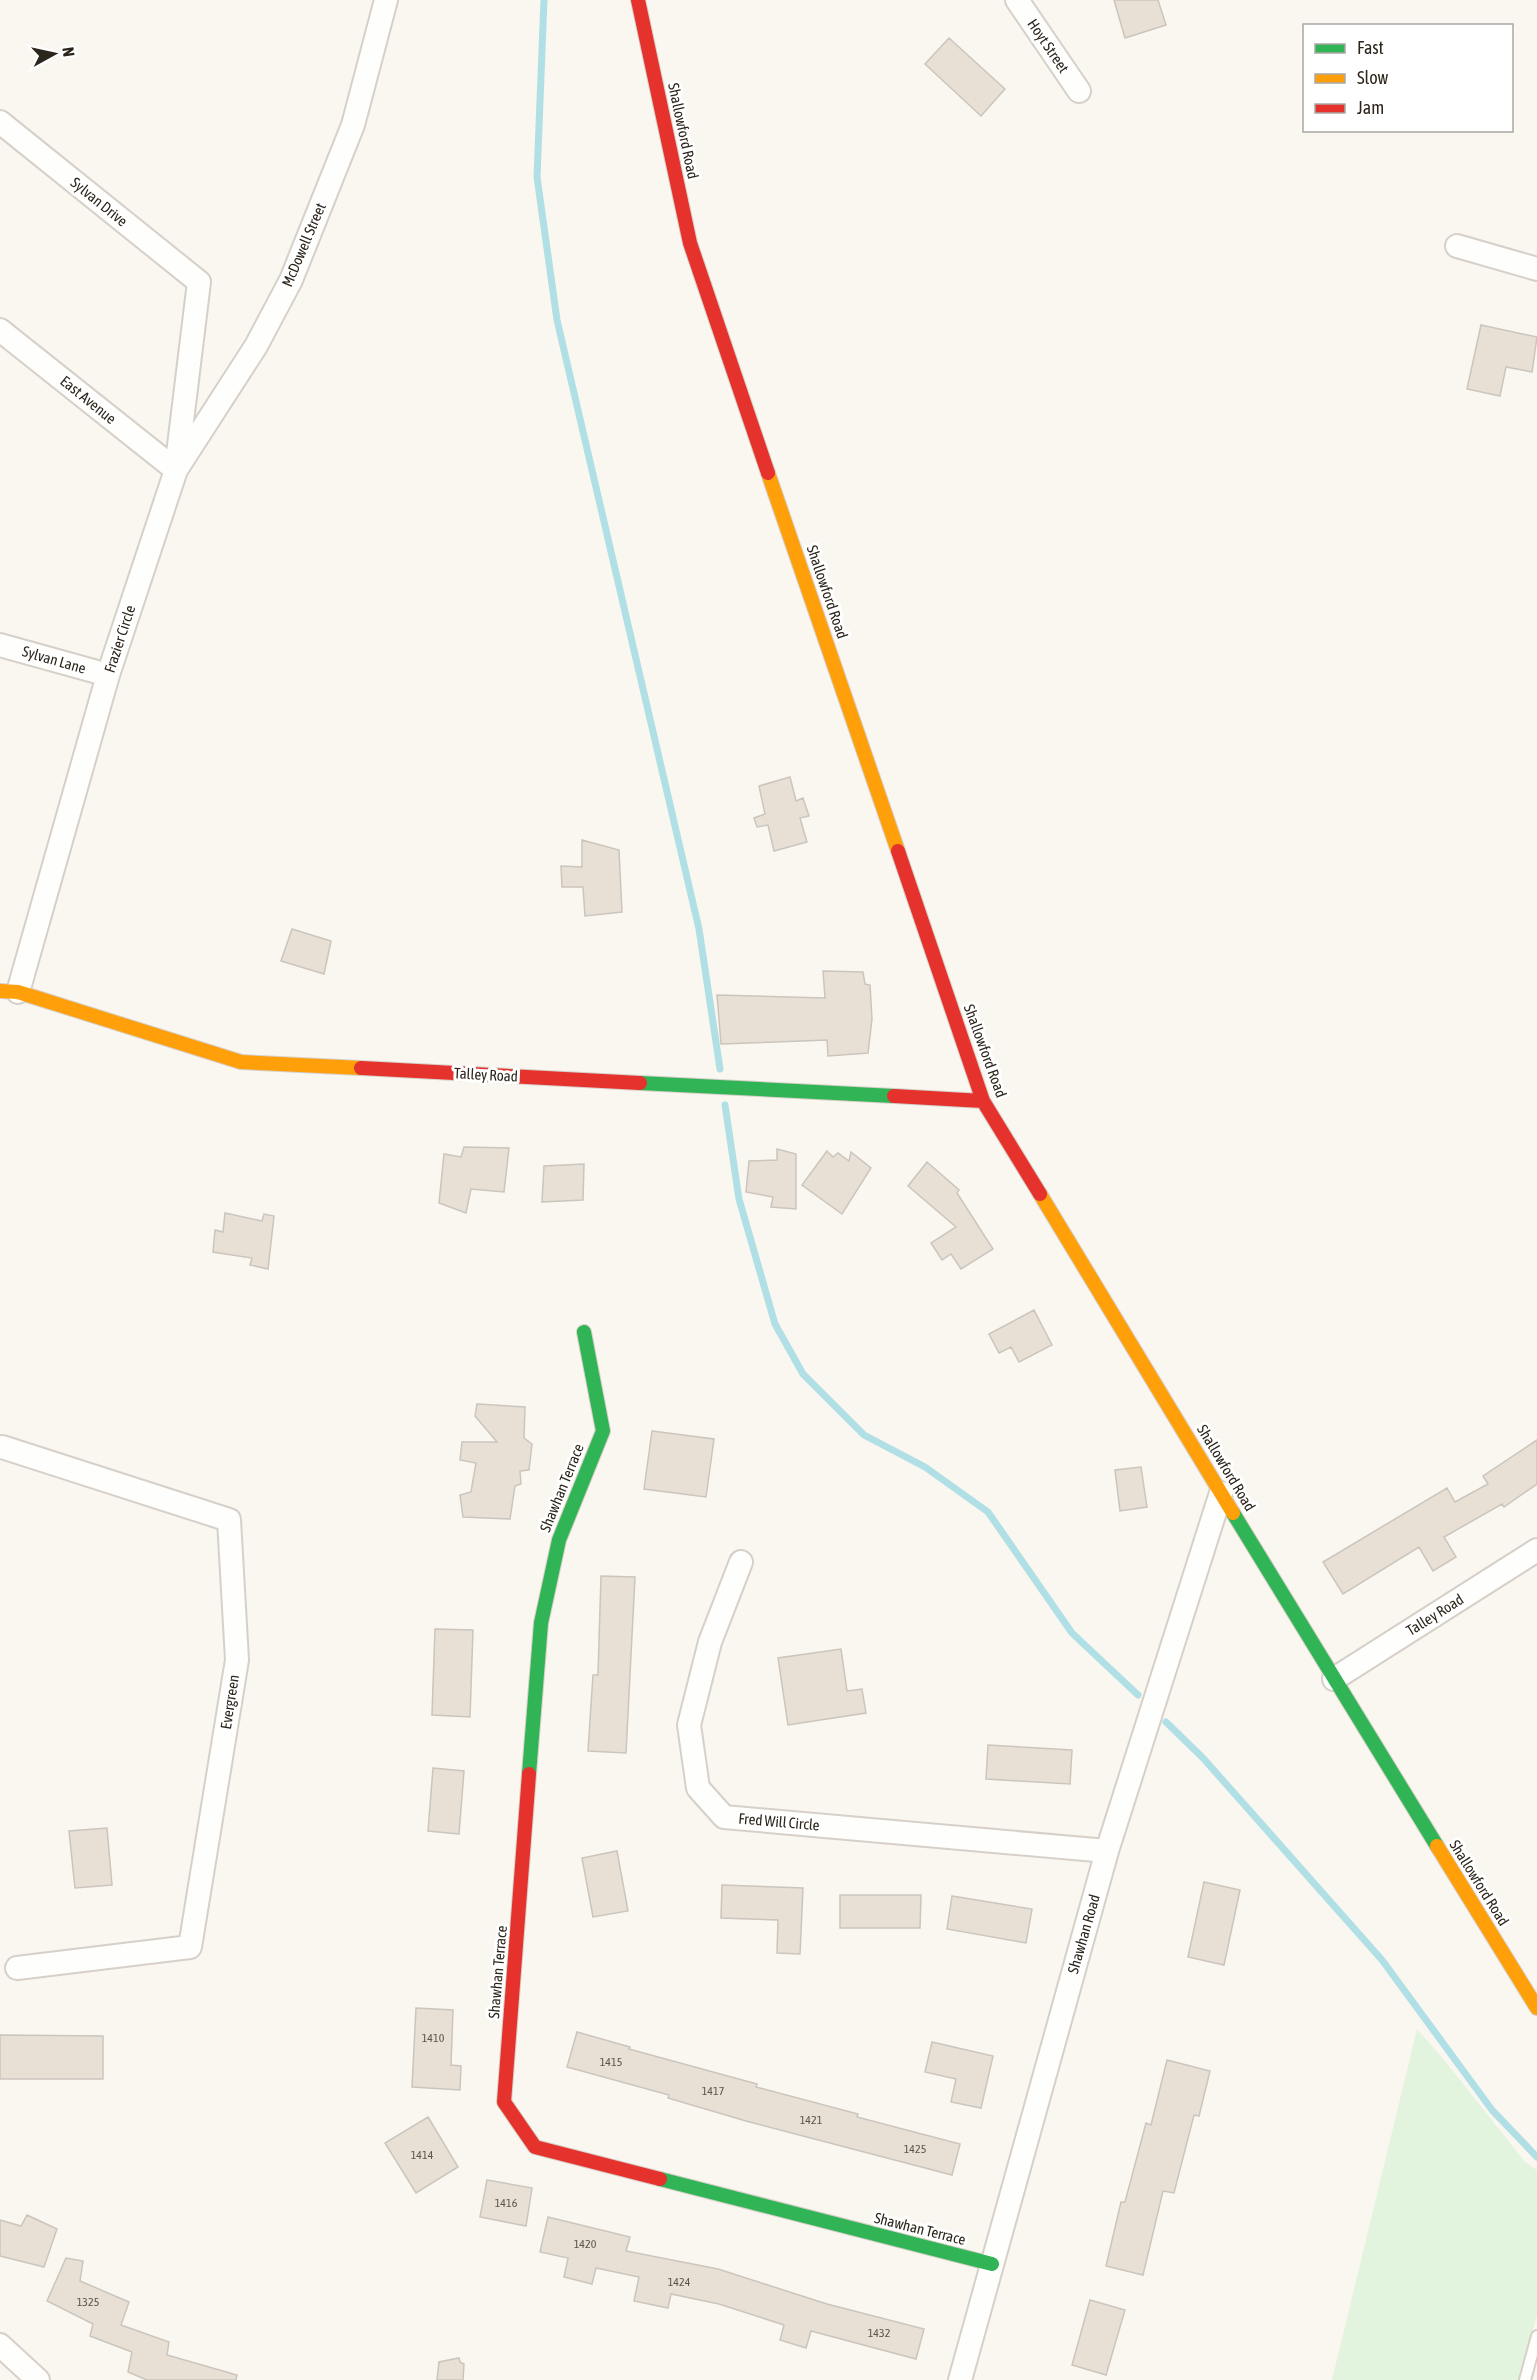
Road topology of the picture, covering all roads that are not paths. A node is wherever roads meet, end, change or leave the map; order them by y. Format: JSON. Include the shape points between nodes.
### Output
{"nodes":[{"id":1,"x":386,"y":0,"type":"edge"},
{"id":2,"x":638,"y":0,"type":"edge"},
{"id":3,"x":1017,"y":0,"type":"edge"},
{"id":4,"x":1079,"y":91,"type":"dead end"},
{"id":5,"x":0,"y":122,"type":"edge"},
{"id":6,"x":1457,"y":246,"type":"dead end"},
{"id":7,"x":1537,"y":269,"type":"edge"},
{"id":8,"x":199,"y":282,"type":"joint"},
{"id":9,"x":0,"y":330,"type":"edge"},
{"id":10,"x":176,"y":470,"type":"junction"},
{"id":11,"x":0,"y":645,"type":"edge"},
{"id":12,"x":108,"y":675,"type":"junction"},
{"id":13,"x":9,"y":992,"type":"edge"},
{"id":14,"x":983,"y":1101,"type":"junction"},
{"id":15,"x":584,"y":1332,"type":"dead end"},
{"id":16,"x":1,"y":1447,"type":"edge"},
{"id":17,"x":1221,"y":1493,"type":"junction"},
{"id":18,"x":1537,"y":1550,"type":"edge"},
{"id":19,"x":741,"y":1562,"type":"dead end"},
{"id":20,"x":1334,"y":1679,"type":"junction"},
{"id":21,"x":1107,"y":1851,"type":"junction"},
{"id":22,"x":17,"y":1968,"type":"dead end"},
{"id":23,"x":1537,"y":2008,"type":"edge"},
{"id":24,"x":992,"y":2264,"type":"junction"},
{"id":25,"x":1537,"y":2336,"type":"edge"},
{"id":26,"x":0,"y":2345,"type":"edge"},
{"id":27,"x":38,"y":2380,"type":"edge"},
{"id":28,"x":960,"y":2380,"type":"edge"},
{"id":29,"x":1525,"y":2380,"type":"edge"}],
"edges":[{"from":1,"to":10,"type":"street","name":"McDowell Street","via":[[353,125],[291,280],[256,346]]},
{"from":2,"to":14,"type":"street","name":"Shallowford Road","via":[[690,243]]},
{"from":3,"to":4,"type":"street","name":"Hoyt Street"},
{"from":5,"to":8,"type":"street","name":"Sylvan Drive"},
{"from":6,"to":7,"type":"street"},
{"from":8,"to":10,"type":"street","name":"Frazier Circle"},
{"from":9,"to":10,"type":"street","name":"East Avenue"},
{"from":10,"to":12,"type":"street","name":"Frazier Circle"},
{"from":11,"to":12,"type":"street","name":"Sylvan Lane"},
{"from":12,"to":13,"type":"street","name":"Frazier Circle"},
{"from":13,"to":14,"type":"street","name":"Talley Road","via":[[241,1062]]},
{"from":14,"to":17,"type":"street","name":"Shallowford Road"},
{"from":15,"to":24,"type":"street","name":"Shawhan Terrace","via":[[603,1431],[559,1540],[541,1623],[504,2102],[535,2147]]},
{"from":16,"to":22,"type":"street","name":"Evergreen","via":[[229,1520],[237,1660],[190,1947]]},
{"from":17,"to":20,"type":"street","name":"Shallowford Road"},
{"from":17,"to":21,"type":"street","name":"Shawhan Road"},
{"from":18,"to":20,"type":"street","name":"Talley Road"},
{"from":19,"to":21,"type":"street","name":"Fred Will Circle","via":[[710,1641],[689,1725],[698,1788],[724,1817]]},
{"from":20,"to":23,"type":"street","name":"Shallowford Road"},
{"from":21,"to":24,"type":"street","name":"Shawhan Road"},
{"from":24,"to":28,"type":"street","name":"Shawhan Road"},
{"from":25,"to":29,"type":"lane"},
{"from":26,"to":27,"type":"street"}]}
